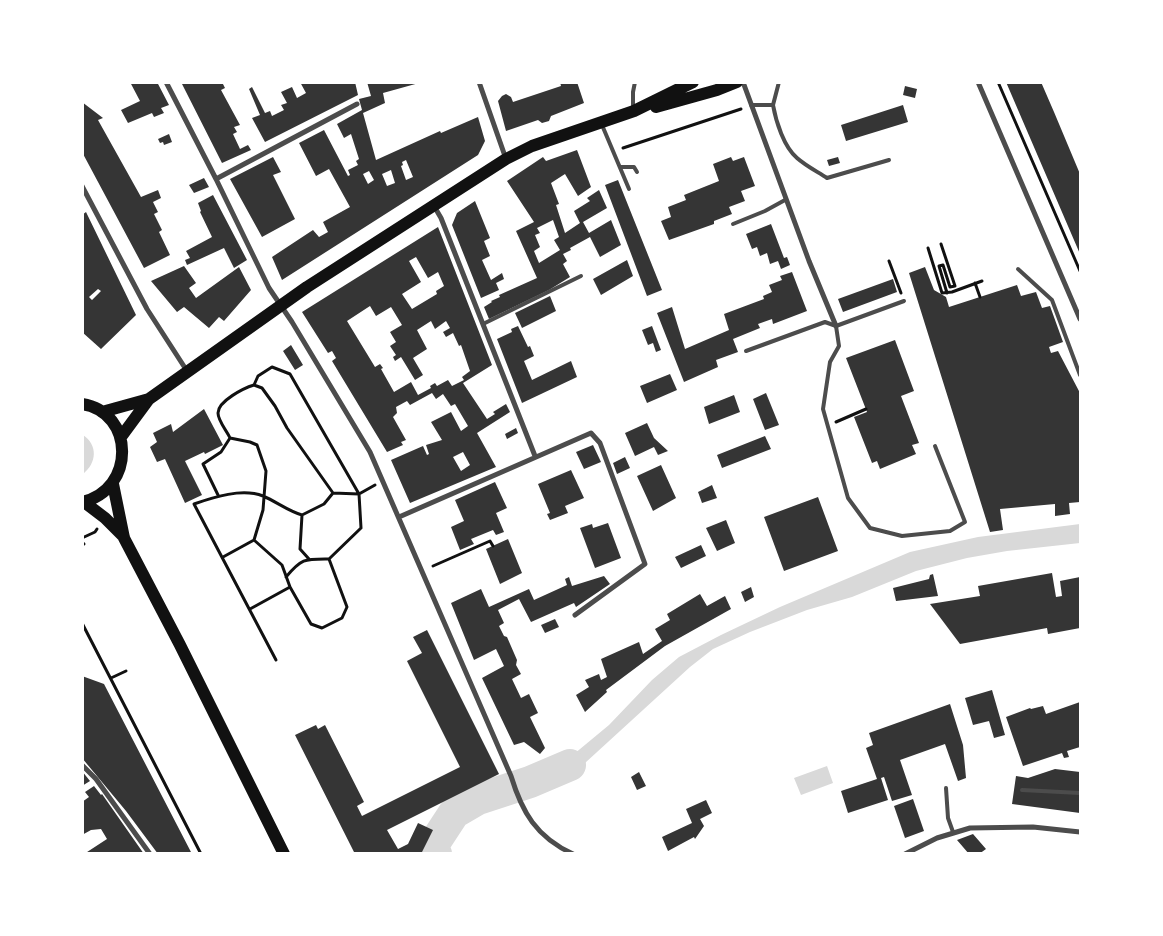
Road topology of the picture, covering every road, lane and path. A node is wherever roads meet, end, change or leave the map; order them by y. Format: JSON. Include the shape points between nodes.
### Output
{"nodes":[{"id":1,"x":166,"y":82,"type":"edge"},
{"id":2,"x":479,"y":82,"type":"edge"},
{"id":3,"x":635,"y":82,"type":"edge"},
{"id":4,"x":693,"y":82,"type":"edge"},
{"id":5,"x":737,"y":82,"type":"edge"},
{"id":6,"x":744,"y":82,"type":"edge"},
{"id":7,"x":779,"y":82,"type":"edge"},
{"id":8,"x":978,"y":82,"type":"edge"},
{"id":9,"x":998,"y":82,"type":"edge"},
{"id":10,"x":357,"y":104,"type":"dead end"},
{"id":11,"x":751,"y":105,"type":"junction"},
{"id":12,"x":773,"y":105,"type":"junction"},
{"id":13,"x":634,"y":111,"type":"junction"},
{"id":14,"x":601,"y":122,"type":"junction"},
{"id":15,"x":613,"y":151,"type":"junction"},
{"id":16,"x":506,"y":159,"type":"junction"},
{"id":17,"x":888,"y":160,"type":"dead end"},
{"id":18,"x":621,"y":168,"type":"junction"},
{"id":19,"x":637,"y":172,"type":"dead end"},
{"id":20,"x":216,"y":179,"type":"junction"},
{"id":21,"x":82,"y":186,"type":"edge"},
{"id":22,"x":628,"y":189,"type":"dead end"},
{"id":23,"x":786,"y":200,"type":"junction"},
{"id":24,"x":434,"y":205,"type":"junction"},
{"id":25,"x":733,"y":224,"type":"dead end"},
{"id":26,"x":941,"y":244,"type":"dead end"},
{"id":27,"x":928,"y":248,"type":"dead end"},
{"id":28,"x":889,"y":261,"type":"dead end"},
{"id":29,"x":1018,"y":269,"type":"dead end"},
{"id":30,"x":1080,"y":271,"type":"edge"},
{"id":31,"x":581,"y":276,"type":"dead end"},
{"id":32,"x":982,"y":281,"type":"dead end"},
{"id":33,"x":975,"y":283,"type":"junction"},
{"id":34,"x":955,"y":286,"type":"junction"},
{"id":35,"x":956,"y":291,"type":"junction"},
{"id":36,"x":947,"y":293,"type":"junction"},
{"id":37,"x":980,"y":297,"type":"dead end"},
{"id":38,"x":904,"y":301,"type":"joint"},
{"id":39,"x":281,"y":305,"type":"junction"},
{"id":40,"x":1080,"y":319,"type":"edge"},
{"id":41,"x":483,"y":324,"type":"junction"},
{"id":42,"x":836,"y":326,"type":"junction"},
{"id":43,"x":746,"y":351,"type":"dead end"},
{"id":44,"x":188,"y":371,"type":"junction"},
{"id":45,"x":1080,"y":375,"type":"edge"},
{"id":46,"x":254,"y":385,"type":"junction"},
{"id":47,"x":149,"y":399,"type":"junction"},
{"id":48,"x":82,"y":404,"type":"edge"},
{"id":49,"x":866,"y":409,"type":"dead end"},
{"id":50,"x":102,"y":412,"type":"junction"},
{"id":51,"x":827,"y":426,"type":"junction"},
{"id":52,"x":121,"y":437,"type":"junction"},
{"id":53,"x":230,"y":438,"type":"junction"},
{"id":54,"x":935,"y":446,"type":"dead end"},
{"id":55,"x":536,"y":456,"type":"junction"},
{"id":56,"x":378,"y":483,"type":"dead end"},
{"id":57,"x":113,"y":484,"type":"junction"},
{"id":58,"x":332,"y":493,"type":"junction"},
{"id":59,"x":358,"y":494,"type":"junction"},
{"id":60,"x":218,"y":495,"type":"junction"},
{"id":61,"x":263,"y":496,"type":"junction"},
{"id":62,"x":84,"y":502,"type":"edge"},
{"id":63,"x":302,"y":515,"type":"junction"},
{"id":64,"x":399,"y":516,"type":"junction"},
{"id":65,"x":97,"y":528,"type":"dead end"},
{"id":66,"x":124,"y":538,"type":"junction"},
{"id":67,"x":254,"y":540,"type":"junction"},
{"id":68,"x":83,"y":541,"type":"edge"},
{"id":69,"x":493,"y":546,"type":"dead end"},
{"id":70,"x":223,"y":557,"type":"junction"},
{"id":71,"x":309,"y":559,"type":"junction"},
{"id":72,"x":329,"y":559,"type":"junction"},
{"id":73,"x":433,"y":566,"type":"dead end"},
{"id":74,"x":286,"y":577,"type":"junction"},
{"id":75,"x":290,"y":586,"type":"junction"},
{"id":76,"x":250,"y":609,"type":"junction"},
{"id":77,"x":575,"y":615,"type":"dead end"},
{"id":78,"x":82,"y":623,"type":"edge"},
{"id":79,"x":276,"y":660,"type":"dead end"},
{"id":80,"x":126,"y":671,"type":"dead end"},
{"id":81,"x":111,"y":678,"type":"junction"},
{"id":82,"x":82,"y":765,"type":"edge"},
{"id":83,"x":946,"y":788,"type":"dead end"},
{"id":84,"x":1022,"y":790,"type":"dead end"},
{"id":85,"x":1080,"y":793,"type":"edge"},
{"id":86,"x":952,"y":832,"type":"junction"},
{"id":87,"x":1080,"y":832,"type":"edge"},
{"id":88,"x":150,"y":854,"type":"edge"},
{"id":89,"x":201,"y":854,"type":"edge"},
{"id":90,"x":284,"y":854,"type":"edge"},
{"id":91,"x":573,"y":854,"type":"edge"},
{"id":92,"x":904,"y":854,"type":"edge"}],
"edges":[{"from":1,"to":20,"type":"street"},
{"from":2,"to":16,"type":"street"},
{"from":3,"to":13,"type":"lane"},
{"from":4,"to":13,"type":"main road"},
{"from":5,"to":13,"type":"main road"},
{"from":6,"to":11,"type":"street"},
{"from":7,"to":12,"type":"lane"},
{"from":8,"to":40,"type":"street"},
{"from":9,"to":30,"type":"path"},
{"from":10,"to":20,"type":"street"},
{"from":11,"to":12,"type":"lane"},
{"from":11,"to":15,"type":"path"},
{"from":11,"to":23,"type":"street"},
{"from":12,"to":17,"type":"lane","via":[[790,150],[796,158],[827,178]]},
{"from":13,"to":14,"type":"main road"},
{"from":14,"to":15,"type":"lane"},
{"from":14,"to":16,"type":"main road","via":[[532,146]]},
{"from":15,"to":18,"type":"lane"},
{"from":16,"to":24,"type":"main road"},
{"from":18,"to":19,"type":"lane","via":[[634,168]]},
{"from":18,"to":22,"type":"lane"},
{"from":20,"to":39,"type":"street"},
{"from":21,"to":44,"type":"street","via":[[147,309]]},
{"from":23,"to":25,"type":"lane"},
{"from":23,"to":42,"type":"street"},
{"from":24,"to":39,"type":"main road"},
{"from":24,"to":41,"type":"street"},
{"from":26,"to":34,"type":"path"},
{"from":27,"to":36,"type":"path","via":[[942,293]]},
{"from":28,"to":38,"type":"path"},
{"from":29,"to":45,"type":"lane","via":[[1052,300]]},
{"from":31,"to":41,"type":"lane"},
{"from":32,"to":33,"type":"path"},
{"from":33,"to":35,"type":"path"},
{"from":33,"to":37,"type":"path"},
{"from":34,"to":35,"type":"path"},
{"from":34,"to":36,"type":"path","via":[[950,287],[943,265],[938,266]]},
{"from":35,"to":36,"type":"path"},
{"from":38,"to":42,"type":"lane"},
{"from":39,"to":44,"type":"main road"},
{"from":39,"to":64,"type":"street","via":[[370,452]]},
{"from":41,"to":55,"type":"street"},
{"from":42,"to":43,"type":"lane","via":[[825,322]]},
{"from":42,"to":51,"type":"lane","via":[[838,346],[830,362],[823,409]]},
{"from":44,"to":47,"type":"main road"},
{"from":46,"to":53,"type":"path","via":[[241,390],[218,412]]},
{"from":46,"to":58,"type":"path","via":[[262,388]]},
{"from":46,"to":59,"type":"path","via":[[258,376],[272,367],[290,374]]},
{"from":47,"to":50,"type":"main road"},
{"from":47,"to":52,"type":"main road"},
{"from":48,"to":50,"type":"main road"},
{"from":49,"to":51,"type":"path"},
{"from":50,"to":52,"type":"main road","via":[[114,423]]},
{"from":51,"to":54,"type":"lane","via":[[848,498],[870,528],[902,536],[950,531],[965,522]]},
{"from":52,"to":57,"type":"main road","via":[[121,469]]},
{"from":53,"to":60,"type":"path","via":[[221,452],[204,464]]},
{"from":53,"to":61,"type":"path","via":[[257,446],[266,471]]},
{"from":55,"to":64,"type":"street"},
{"from":55,"to":77,"type":"street","via":[[591,433],[600,443],[645,564]]},
{"from":56,"to":59,"type":"path"},
{"from":57,"to":62,"type":"main road"},
{"from":57,"to":66,"type":"main road"},
{"from":58,"to":59,"type":"path"},
{"from":58,"to":63,"type":"path","via":[[324,504]]},
{"from":59,"to":72,"type":"path","via":[[361,528]]},
{"from":60,"to":61,"type":"path"},
{"from":60,"to":70,"type":"path","via":[[194,504]]},
{"from":61,"to":63,"type":"path"},
{"from":61,"to":67,"type":"path","via":[[263,510]]},
{"from":62,"to":66,"type":"main road"},
{"from":63,"to":71,"type":"path","via":[[300,549]]},
{"from":64,"to":91,"type":"street","via":[[511,776],[518,800],[539,830]]},
{"from":65,"to":68,"type":"path"},
{"from":66,"to":90,"type":"main road"},
{"from":67,"to":70,"type":"path"},
{"from":67,"to":74,"type":"path","via":[[282,565]]},
{"from":69,"to":73,"type":"path","via":[[490,541]]},
{"from":70,"to":76,"type":"path"},
{"from":71,"to":72,"type":"path"},
{"from":71,"to":74,"type":"path","via":[[298,563]]},
{"from":72,"to":75,"type":"path","via":[[347,607],[342,618],[322,628],[311,624]]},
{"from":74,"to":75,"type":"path"},
{"from":75,"to":76,"type":"path"},
{"from":76,"to":79,"type":"path"},
{"from":78,"to":81,"type":"path"},
{"from":80,"to":81,"type":"path"},
{"from":81,"to":89,"type":"path"},
{"from":82,"to":88,"type":"street","via":[[96,779]]},
{"from":83,"to":86,"type":"lane"},
{"from":84,"to":85,"type":"lane"},
{"from":86,"to":87,"type":"street","via":[[970,828],[1033,827]]},
{"from":86,"to":92,"type":"street"}]}
